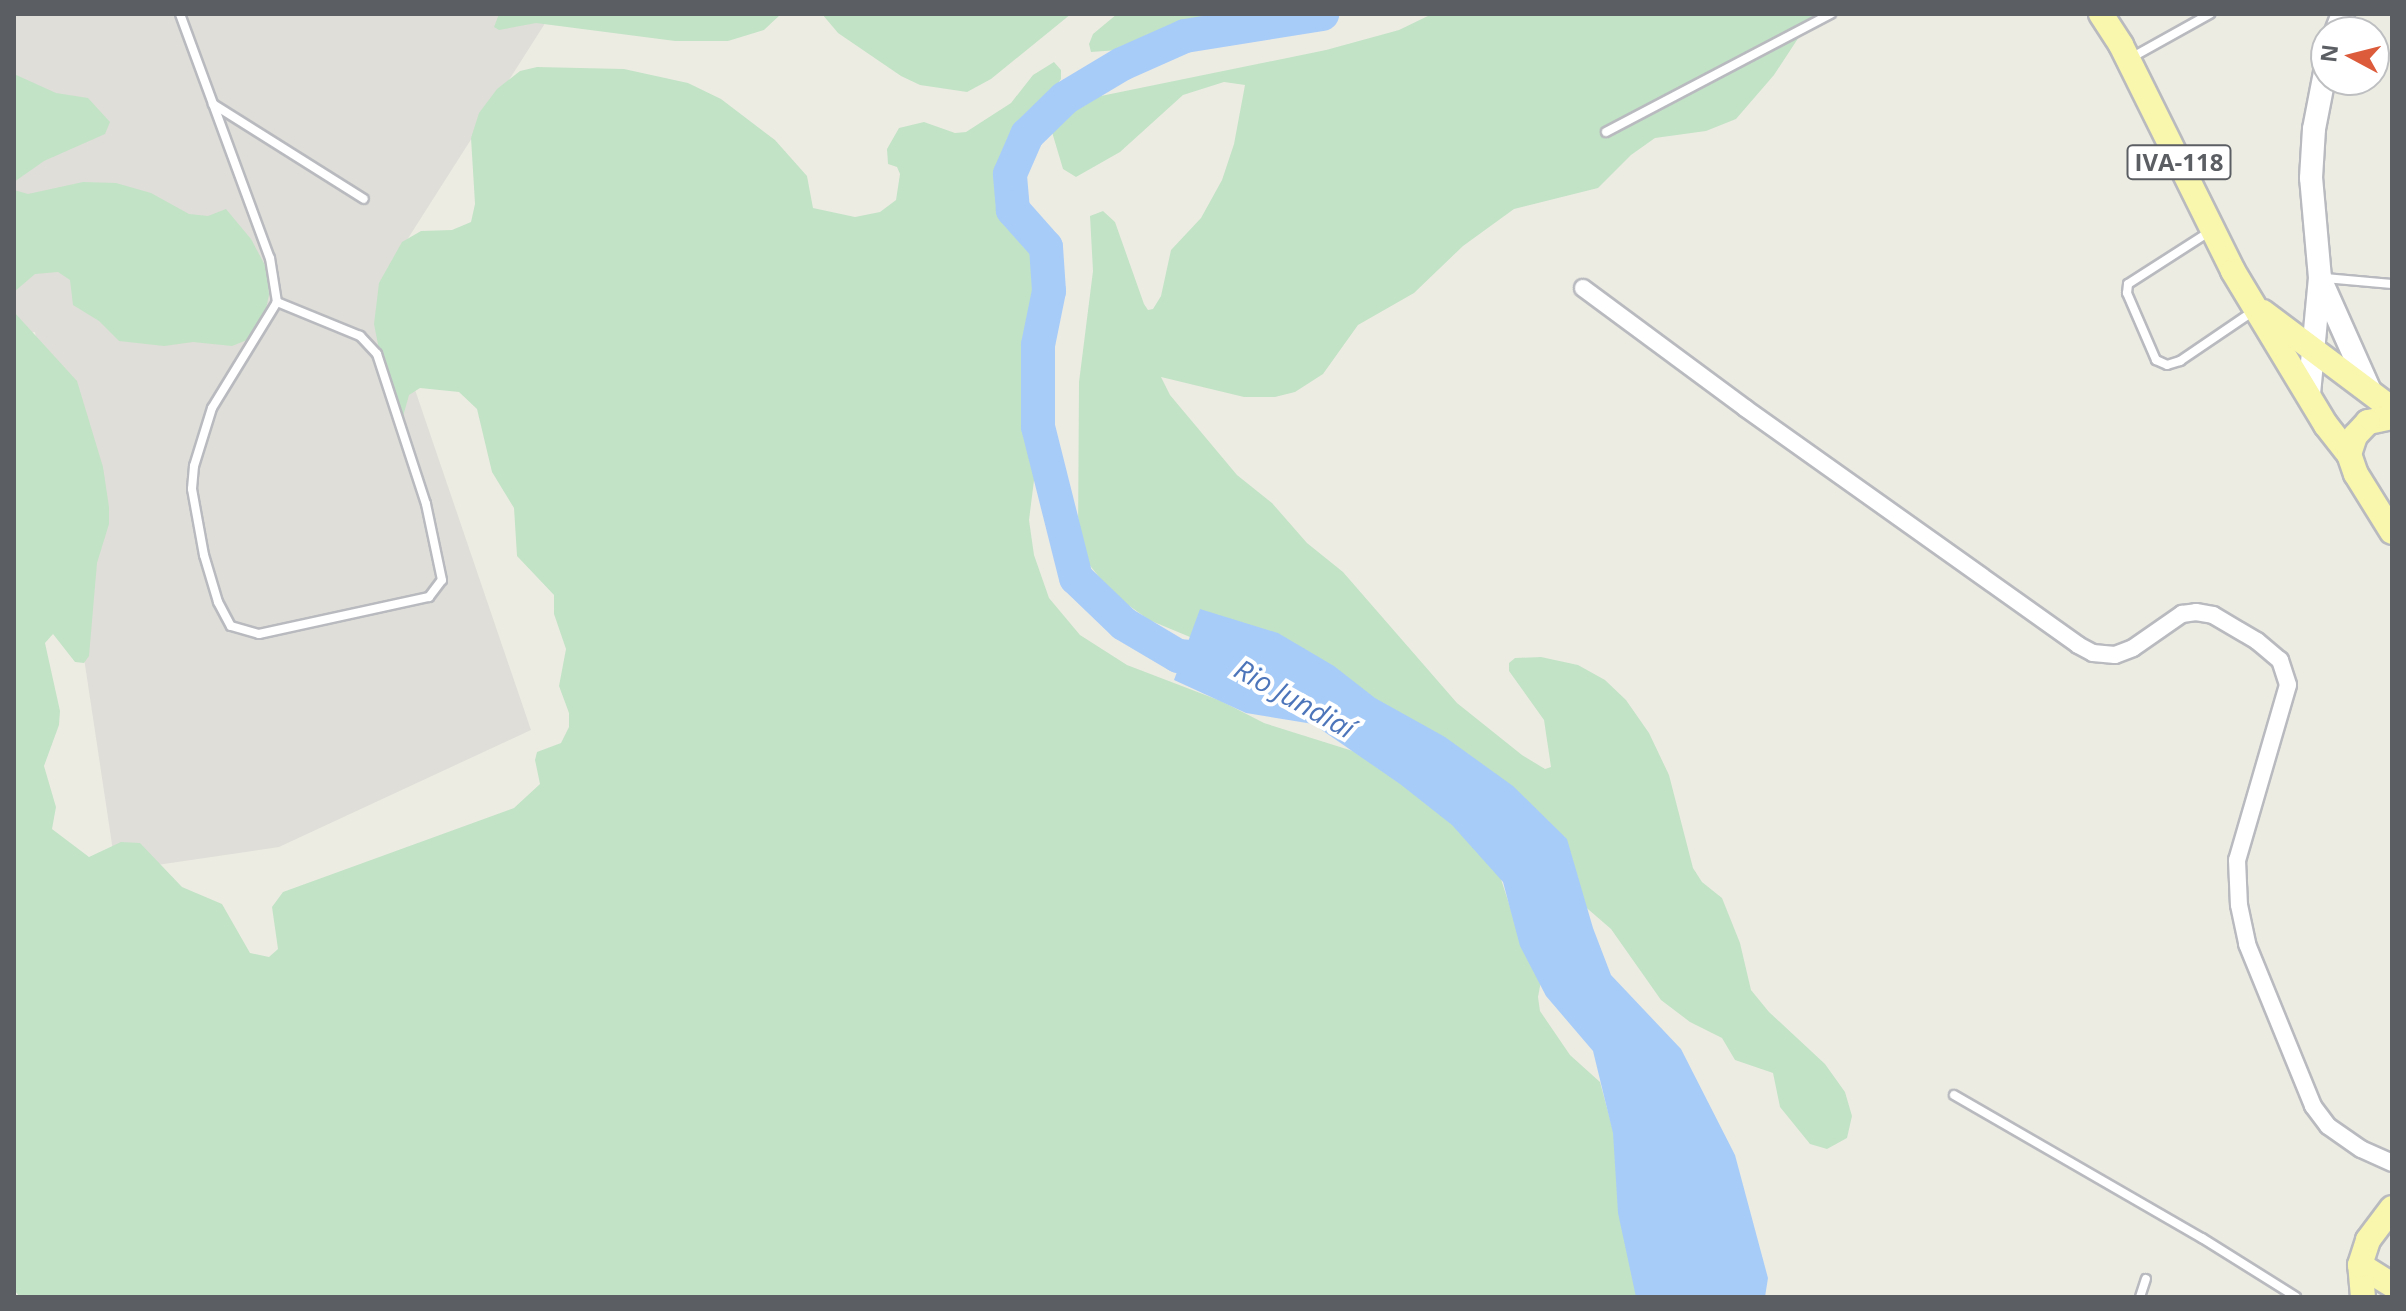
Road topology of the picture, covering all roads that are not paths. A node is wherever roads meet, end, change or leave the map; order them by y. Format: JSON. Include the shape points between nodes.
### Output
{"nodes":[{"id":1,"x":180,"y":14,"type":"edge"},
{"id":2,"x":1831,"y":14,"type":"edge"},
{"id":3,"x":2101,"y":14,"type":"edge"},
{"id":4,"x":2210,"y":14,"type":"edge"},
{"id":5,"x":2128,"y":59,"type":"junction"},
{"id":6,"x":2320,"y":96,"type":"edge"},
{"id":7,"x":213,"y":104,"type":"junction"},
{"id":8,"x":1606,"y":132,"type":"dead end"},
{"id":9,"x":364,"y":199,"type":"dead end"},
{"id":10,"x":2213,"y":230,"type":"junction"},
{"id":11,"x":2320,"y":278,"type":"junction"},
{"id":12,"x":2392,"y":284,"type":"edge"},
{"id":13,"x":1583,"y":288,"type":"dead end"},
{"id":14,"x":277,"y":302,"type":"junction"},
{"id":15,"x":2258,"y":309,"type":"junction"},
{"id":16,"x":2314,"y":347,"type":"junction"},
{"id":17,"x":2370,"y":391,"type":"junction"},
{"id":18,"x":2309,"y":394,"type":"junction"},
{"id":19,"x":2392,"y":409,"type":"edge"},
{"id":20,"x":2392,"y":417,"type":"edge"},
{"id":21,"x":2349,"y":454,"type":"junction"},
{"id":22,"x":2365,"y":487,"type":"junction"},
{"id":23,"x":2392,"y":495,"type":"edge"},
{"id":24,"x":2392,"y":532,"type":"edge"},
{"id":25,"x":1954,"y":1095,"type":"dead end"},
{"id":26,"x":2392,"y":1163,"type":"edge"},
{"id":27,"x":2392,"y":1208,"type":"edge"},
{"id":28,"x":2360,"y":1265,"type":"junction"},
{"id":29,"x":2146,"y":1279,"type":"dead end"},
{"id":30,"x":2388,"y":1282,"type":"edge"},
{"id":31,"x":2140,"y":1297,"type":"edge"},
{"id":32,"x":2296,"y":1297,"type":"edge"},
{"id":33,"x":2363,"y":1297,"type":"edge"}],
"edges":[{"from":1,"to":7,"type":"lane"},
{"from":2,"to":8,"type":"lane"},
{"from":3,"to":5,"type":"main road","number":"IVA-118"},
{"from":4,"to":5,"type":"lane"},
{"from":5,"to":10,"type":"main road","number":"IVA-118"},
{"from":6,"to":11,"type":"main road","via":[[2311,178]]},
{"from":7,"to":9,"type":"lane"},
{"from":7,"to":14,"type":"lane","via":[[270,258]]},
{"from":10,"to":15,"type":"main road","number":"IVA-118"},
{"from":10,"to":15,"type":"lane","via":[[2128,284],[2127,293],[2156,360],[2167,365],[2180,361]]},
{"from":11,"to":12,"type":"lane"},
{"from":11,"to":16,"type":"main road"},
{"from":11,"to":17,"type":"main road"},
{"from":13,"to":26,"type":"street","via":[[2078,645],[2115,655],[2182,614],[2196,612],[2213,615],[2280,660],[2288,685],[2237,860],[2247,944],[2313,1106],[2328,1126]]},
{"from":14,"to":14,"type":"lane","via":[[360,336],[377,354],[426,504],[442,580],[429,597],[259,634],[231,626],[218,602],[204,555],[193,477],[212,408]]},
{"from":15,"to":16,"type":"main road","number":"IVA-118"},
{"from":15,"to":18,"type":"main road","number":"IVA-118"},
{"from":16,"to":17,"type":"main road","number":"IVA-118"},
{"from":16,"to":18,"type":"main road"},
{"from":17,"to":19,"type":"main road","number":"IVA-118"},
{"from":18,"to":21,"type":"main road","number":"IVA-118"},
{"from":20,"to":21,"type":"main road","via":[[2368,422],[2355,436]]},
{"from":21,"to":22,"type":"main road"},
{"from":22,"to":23,"type":"main road"},
{"from":22,"to":24,"type":"main road"},
{"from":25,"to":32,"type":"lane"},
{"from":27,"to":28,"type":"main road","via":[[2368,1240]]},
{"from":28,"to":30,"type":"main road"},
{"from":28,"to":33,"type":"main road"},
{"from":29,"to":31,"type":"lane"}]}
